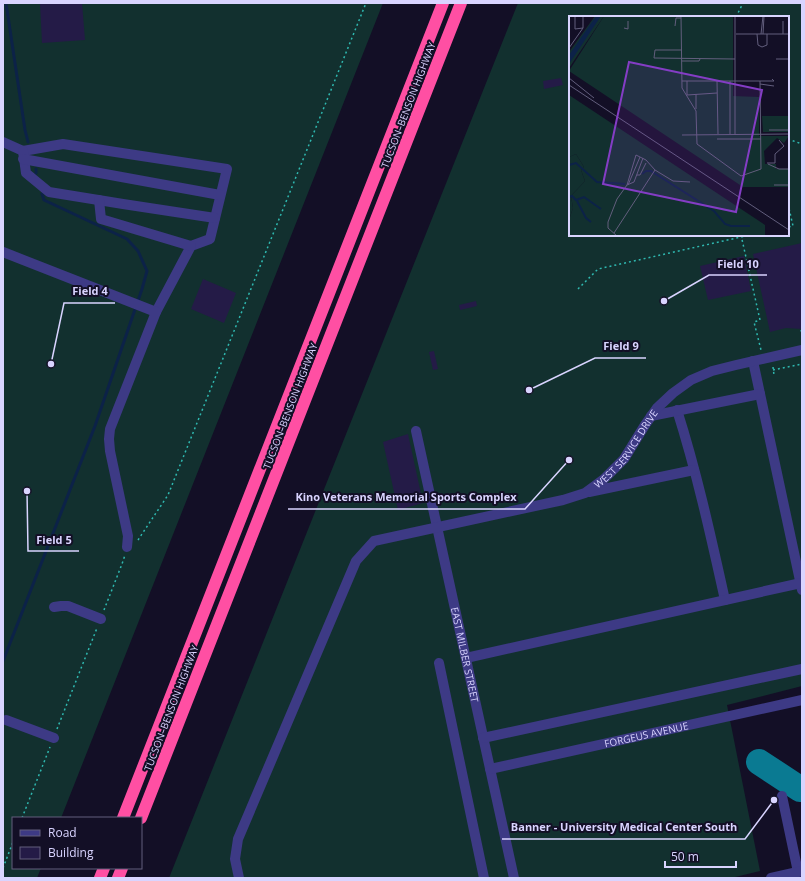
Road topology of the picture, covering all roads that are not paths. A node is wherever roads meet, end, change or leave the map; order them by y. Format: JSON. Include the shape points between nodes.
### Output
{"nodes":[{"id":1,"x":443,"y":3,"type":"edge"},
{"id":2,"x":461,"y":3,"type":"edge"},
{"id":3,"x":3,"y":142,"type":"edge"},
{"id":4,"x":23,"y":155,"type":"junction"},
{"id":5,"x":220,"y":195,"type":"junction"},
{"id":6,"x":99,"y":200,"type":"junction"},
{"id":7,"x":215,"y":218,"type":"junction"},
{"id":8,"x":191,"y":246,"type":"junction"},
{"id":9,"x":3,"y":252,"type":"edge"},
{"id":10,"x":156,"y":312,"type":"junction"},
{"id":11,"x":802,"y":350,"type":"edge"},
{"id":12,"x":753,"y":361,"type":"junction"},
{"id":13,"x":760,"y":394,"type":"junction"},
{"id":14,"x":677,"y":410,"type":"junction"},
{"id":15,"x":651,"y":416,"type":"junction"},
{"id":16,"x":416,"y":431,"type":"dead end"},
{"id":17,"x":694,"y":470,"type":"junction"},
{"id":18,"x":585,"y":493,"type":"junction"},
{"id":19,"x":438,"y":527,"type":"junction"},
{"id":20,"x":127,"y":547,"type":"road end"},
{"id":21,"x":801,"y":587,"type":"edge"},
{"id":22,"x":725,"y":600,"type":"junction"},
{"id":23,"x":54,"y":607,"type":"dead end"},
{"id":24,"x":100,"y":619,"type":"road end"},
{"id":25,"x":466,"y":658,"type":"junction"},
{"id":26,"x":439,"y":663,"type":"dead end"},
{"id":27,"x":802,"y":669,"type":"edge"},
{"id":28,"x":802,"y":700,"type":"edge"},
{"id":29,"x":6,"y":720,"type":"dead end"},
{"id":30,"x":54,"y":738,"type":"road end"},
{"id":31,"x":483,"y":738,"type":"junction"},
{"id":32,"x":490,"y":768,"type":"junction"},
{"id":33,"x":782,"y":796,"type":"dead end"},
{"id":34,"x":123,"y":817,"type":"edge"},
{"id":35,"x":141,"y":817,"type":"edge"},
{"id":36,"x":800,"y":871,"type":"edge"},
{"id":37,"x":239,"y":878,"type":"edge"},
{"id":38,"x":484,"y":878,"type":"edge"},
{"id":39,"x":514,"y":878,"type":"edge"},
{"id":40,"x":771,"y":878,"type":"edge"}],
"edges":[{"from":1,"to":34,"type":"highway","name":"TUCSON–BENSON HIGHWAY"},
{"from":2,"to":35,"type":"highway","name":"TUCSON–BENSON HIGHWAY"},
{"from":3,"to":4,"type":"street"},
{"from":4,"to":5,"type":"street"},
{"from":4,"to":5,"type":"street","via":[[63,144],[227,169]]},
{"from":4,"to":6,"type":"street","via":[[26,173],[49,192]]},
{"from":5,"to":7,"type":"street"},
{"from":6,"to":7,"type":"street"},
{"from":6,"to":8,"type":"street","via":[[102,219]]},
{"from":7,"to":8,"type":"street","via":[[210,239]]},
{"from":8,"to":10,"type":"street"},
{"from":9,"to":10,"type":"street"},
{"from":10,"to":20,"type":"street","via":[[110,429],[110,451],[128,536]]},
{"from":11,"to":12,"type":"street","name":"WEST SERVICE DRIVE"},
{"from":12,"to":13,"type":"street"},
{"from":12,"to":15,"type":"street","name":"WEST SERVICE DRIVE","via":[[712,371],[691,380],[673,393]]},
{"from":13,"to":14,"type":"street"},
{"from":13,"to":21,"type":"street"},
{"from":14,"to":15,"type":"street"},
{"from":14,"to":17,"type":"street"},
{"from":15,"to":18,"type":"street","name":"WEST SERVICE DRIVE","via":[[624,459]]},
{"from":16,"to":19,"type":"street","name":"EAST MILBER STREET"},
{"from":17,"to":18,"type":"street"},
{"from":17,"to":22,"type":"street"},
{"from":18,"to":19,"type":"street","name":"WEST SERVICE DRIVE"},
{"from":19,"to":25,"type":"street","name":"EAST MILBER STREET"},
{"from":19,"to":37,"type":"street","name":"WEST SERVICE DRIVE","via":[[374,541],[356,561],[238,839],[234,859]]},
{"from":21,"to":22,"type":"street"},
{"from":22,"to":25,"type":"street"},
{"from":23,"to":24,"type":"street","via":[[68,606]]},
{"from":25,"to":31,"type":"street","name":"EAST MILBER STREET"},
{"from":26,"to":38,"type":"street"},
{"from":27,"to":31,"type":"street"},
{"from":28,"to":32,"type":"street","name":"FORGEUS AVENUE"},
{"from":29,"to":30,"type":"street"},
{"from":31,"to":32,"type":"street","name":"EAST MILBER STREET"},
{"from":32,"to":39,"type":"street","name":"EAST MILBER STREET"},
{"from":33,"to":36,"type":"street"},
{"from":36,"to":40,"type":"street"}]}
